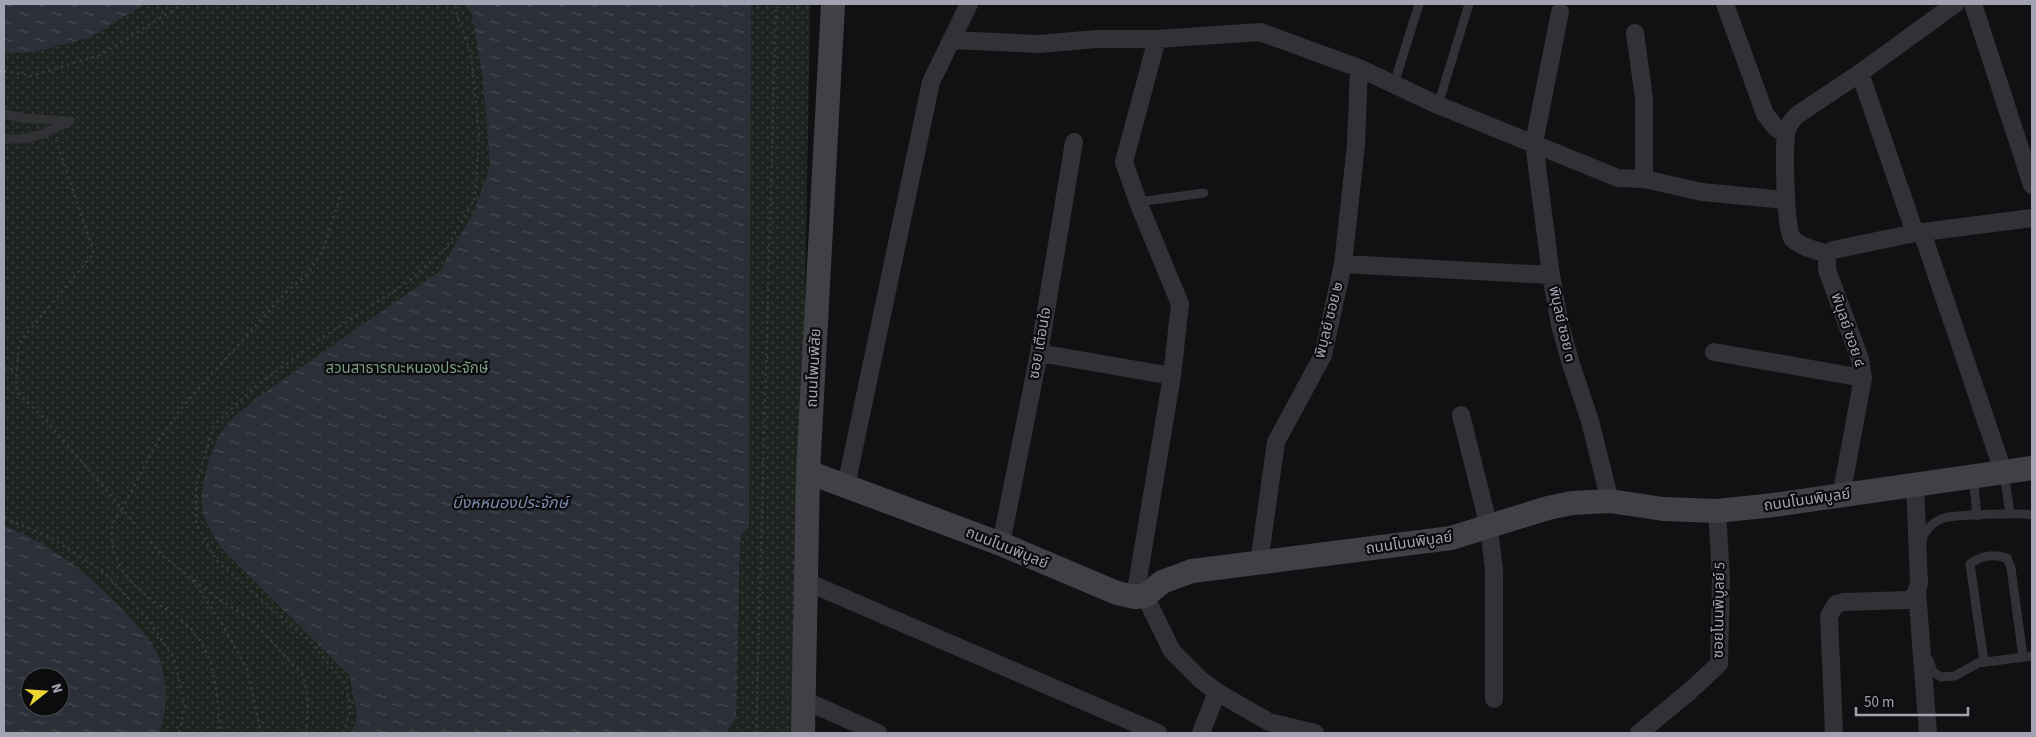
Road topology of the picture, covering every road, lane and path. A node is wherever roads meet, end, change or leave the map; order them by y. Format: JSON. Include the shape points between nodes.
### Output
{"nodes":[{"id":1,"x":183,"y":4,"type":"edge"},
{"id":2,"x":453,"y":4,"type":"edge"},
{"id":3,"x":776,"y":4,"type":"edge"},
{"id":4,"x":833,"y":4,"type":"edge"},
{"id":5,"x":968,"y":4,"type":"edge"},
{"id":6,"x":1419,"y":4,"type":"edge"},
{"id":7,"x":1469,"y":4,"type":"edge"},
{"id":8,"x":1725,"y":4,"type":"edge"},
{"id":9,"x":1955,"y":4,"type":"edge"},
{"id":10,"x":1974,"y":4,"type":"edge"},
{"id":11,"x":1560,"y":12,"type":"dead end"},
{"id":12,"x":1635,"y":33,"type":"dead end"},
{"id":13,"x":1156,"y":39,"type":"junction"},
{"id":14,"x":950,"y":40,"type":"junction"},
{"id":15,"x":1359,"y":68,"type":"junction"},
{"id":16,"x":4,"y":71,"type":"edge"},
{"id":17,"x":1860,"y":72,"type":"junction"},
{"id":18,"x":1394,"y":84,"type":"junction"},
{"id":19,"x":1438,"y":105,"type":"junction"},
{"id":20,"x":4,"y":114,"type":"edge"},
{"id":21,"x":53,"y":129,"type":"junction"},
{"id":22,"x":1786,"y":134,"type":"junction"},
{"id":23,"x":4,"y":139,"type":"edge"},
{"id":24,"x":1074,"y":142,"type":"dead end"},
{"id":25,"x":1534,"y":143,"type":"junction"},
{"id":26,"x":1644,"y":179,"type":"junction"},
{"id":27,"x":2032,"y":185,"type":"edge"},
{"id":28,"x":343,"y":188,"type":"dead end"},
{"id":29,"x":1204,"y":193,"type":"dead end"},
{"id":30,"x":1786,"y":200,"type":"junction"},
{"id":31,"x":1138,"y":202,"type":"junction"},
{"id":32,"x":2032,"y":218,"type":"edge"},
{"id":33,"x":1918,"y":232,"type":"junction"},
{"id":34,"x":1827,"y":254,"type":"junction"},
{"id":35,"x":1343,"y":264,"type":"junction"},
{"id":36,"x":1551,"y":275,"type":"junction"},
{"id":37,"x":1714,"y":352,"type":"dead end"},
{"id":38,"x":1039,"y":353,"type":"junction"},
{"id":39,"x":17,"y":368,"type":"junction"},
{"id":40,"x":4,"y":371,"type":"edge"},
{"id":41,"x":1172,"y":376,"type":"junction"},
{"id":42,"x":1863,"y":378,"type":"junction"},
{"id":43,"x":1460,"y":415,"type":"dead end"},
{"id":44,"x":2032,"y":468,"type":"edge"},
{"id":45,"x":808,"y":472,"type":"junction"},
{"id":46,"x":2003,"y":472,"type":"junction"},
{"id":47,"x":1973,"y":476,"type":"junction"},
{"id":48,"x":1915,"y":484,"type":"junction"},
{"id":49,"x":846,"y":486,"type":"junction"},
{"id":50,"x":1841,"y":496,"type":"junction"},
{"id":51,"x":1610,"y":501,"type":"junction"},
{"id":52,"x":122,"y":509,"type":"junction"},
{"id":53,"x":1718,"y":510,"type":"junction"},
{"id":54,"x":2010,"y":513,"type":"junction"},
{"id":55,"x":2032,"y":515,"type":"edge"},
{"id":56,"x":1977,"y":516,"type":"junction"},
{"id":57,"x":4,"y":518,"type":"edge"},
{"id":58,"x":1489,"y":527,"type":"junction"},
{"id":59,"x":1000,"y":544,"type":"junction"},
{"id":60,"x":1259,"y":563,"type":"junction"},
{"id":61,"x":190,"y":577,"type":"junction"},
{"id":62,"x":807,"y":582,"type":"junction"},
{"id":63,"x":1917,"y":591,"type":"junction"},
{"id":64,"x":1140,"y":596,"type":"junction"},
{"id":65,"x":2028,"y":657,"type":"edge"},
{"id":66,"x":1984,"y":662,"type":"junction"},
{"id":67,"x":1217,"y":692,"type":"junction"},
{"id":68,"x":804,"y":700,"type":"junction"},
{"id":69,"x":1494,"y":700,"type":"dead end"},
{"id":70,"x":179,"y":733,"type":"edge"},
{"id":71,"x":221,"y":733,"type":"edge"},
{"id":72,"x":261,"y":733,"type":"edge"},
{"id":73,"x":306,"y":733,"type":"edge"},
{"id":74,"x":343,"y":733,"type":"edge"},
{"id":75,"x":756,"y":733,"type":"edge"},
{"id":76,"x":803,"y":733,"type":"edge"},
{"id":77,"x":878,"y":733,"type":"edge"},
{"id":78,"x":1158,"y":733,"type":"edge"},
{"id":79,"x":1201,"y":733,"type":"edge"},
{"id":80,"x":1315,"y":733,"type":"edge"},
{"id":81,"x":1639,"y":733,"type":"edge"},
{"id":82,"x":1834,"y":733,"type":"edge"},
{"id":83,"x":1928,"y":733,"type":"edge"}],
"edges":[{"from":1,"to":16,"type":"path","via":[[100,55],[31,76]]},
{"from":2,"to":74,"type":"path","via":[[471,54],[479,135],[474,198],[446,248],[408,282],[318,340],[255,387],[214,425],[196,484],[196,523],[216,560],[309,641],[346,684],[351,709]]},
{"from":3,"to":75,"type":"path"},
{"from":4,"to":45,"type":"street","name":"ถนนโพนพิสัย"},
{"from":5,"to":14,"type":"street"},
{"from":6,"to":18,"type":"lane"},
{"from":7,"to":19,"type":"lane"},
{"from":8,"to":22,"type":"street","via":[[1765,114],[1776,128]]},
{"from":9,"to":17,"type":"street"},
{"from":10,"to":27,"type":"street"},
{"from":11,"to":25,"type":"street","name":"พิบุลย์ ซอย ๓"},
{"from":12,"to":26,"type":"street","via":[[1644,99]]},
{"from":13,"to":14,"type":"street","via":[[1039,44]]},
{"from":13,"to":15,"type":"street","via":[[1260,32]]},
{"from":13,"to":31,"type":"street","via":[[1124,162]]},
{"from":14,"to":49,"type":"street","via":[[931,82]]},
{"from":15,"to":18,"type":"street"},
{"from":15,"to":35,"type":"street","name":"พิบุลย์ ซอย ๒","via":[[1356,145]]},
{"from":17,"to":22,"type":"street","via":[[1791,120]]},
{"from":17,"to":33,"type":"street"},
{"from":18,"to":19,"type":"street"},
{"from":19,"to":25,"type":"street"},
{"from":20,"to":21,"type":"lane","via":[[70,120]]},
{"from":21,"to":23,"type":"lane","via":[[39,137]]},
{"from":21,"to":39,"type":"path","via":[[94,253],[19,343]]},
{"from":22,"to":30,"type":"street"},
{"from":24,"to":38,"type":"street","name":"ซอย เตือนใจ"},
{"from":25,"to":26,"type":"street","via":[[1618,178]]},
{"from":25,"to":36,"type":"street","name":"พิบุลย์ ซอย ๓"},
{"from":26,"to":30,"type":"street","via":[[1702,192]]},
{"from":28,"to":52,"type":"path","via":[[323,250],[308,274],[280,297],[184,405],[157,442]]},
{"from":29,"to":31,"type":"lane"},
{"from":30,"to":34,"type":"street","via":[[1790,237]]},
{"from":31,"to":41,"type":"street","via":[[1180,304]]},
{"from":32,"to":33,"type":"street"},
{"from":33,"to":34,"type":"street"},
{"from":33,"to":46,"type":"street"},
{"from":34,"to":42,"type":"street","name":"พิบุลย์ ซอย ๔","via":[[1827,270],[1860,359]]},
{"from":35,"to":36,"type":"street"},
{"from":35,"to":60,"type":"street","name":"พิบุลย์ ซอย ๒","via":[[1322,355],[1276,442]]},
{"from":36,"to":51,"type":"street","name":"พิบุลย์ ซอย ๓","via":[[1560,325],[1590,421]]},
{"from":37,"to":42,"type":"street"},
{"from":38,"to":41,"type":"street"},
{"from":38,"to":59,"type":"street","name":"ซอย เตือนใจ"},
{"from":39,"to":40,"type":"path"},
{"from":39,"to":52,"type":"path","via":[[16,391],[47,421]]},
{"from":41,"to":64,"type":"street"},
{"from":42,"to":50,"type":"street","name":"พิบุลย์ ซอย ๔"},
{"from":43,"to":58,"type":"street"},
{"from":44,"to":46,"type":"street","name":"ถนนโนนพิบูลย์"},
{"from":45,"to":49,"type":"street","name":"ถนนโนนพิบูลย์"},
{"from":45,"to":62,"type":"street","name":"ถนนโพนพิสัย"},
{"from":46,"to":47,"type":"street","name":"ถนนโนนพิบูลย์"},
{"from":46,"to":54,"type":"lane"},
{"from":47,"to":48,"type":"street","name":"ถนนโนนพิบูลย์"},
{"from":47,"to":56,"type":"lane"},
{"from":48,"to":50,"type":"street","name":"ถนนโนนพิบูลย์"},
{"from":48,"to":63,"type":"street"},
{"from":49,"to":59,"type":"street","name":"ถนนโนนพิบูลย์"},
{"from":50,"to":53,"type":"street","name":"ถนนโนนพิบูลย์"},
{"from":51,"to":53,"type":"street","name":"ถนนโนนพิบูลย์","via":[[1663,509]]},
{"from":51,"to":58,"type":"street","name":"ถนนโนนพิบูลย์","via":[[1548,508]]},
{"from":52,"to":61,"type":"path","via":[[163,556]]},
{"from":52,"to":71,"type":"path","via":[[113,520],[111,542],[118,565],[134,586],[192,628],[202,643],[210,659]]},
{"from":53,"to":81,"type":"street","name":"ซอยโนนพิบูลย์ 5","via":[[1721,578],[1719,664]]},
{"from":54,"to":55,"type":"lane"},
{"from":54,"to":56,"type":"lane"},
{"from":56,"to":66,"type":"lane","via":[[1944,518],[1935,522],[1922,538],[1929,664],[1941,677],[1955,676]]},
{"from":57,"to":70,"type":"path","via":[[50,537],[105,573],[146,617],[174,658],[185,706]]},
{"from":58,"to":60,"type":"street","name":"ถนนโนนพิบูลย์","via":[[1451,538]]},
{"from":58,"to":69,"type":"street","via":[[1494,581]]},
{"from":59,"to":64,"type":"street","name":"ถนนโนนพิบูลย์","via":[[1117,593]]},
{"from":60,"to":64,"type":"street","name":"ถนนโนนพิบูลย์","via":[[1192,572],[1162,582]]},
{"from":61,"to":72,"type":"path","via":[[221,622],[247,669]]},
{"from":61,"to":73,"type":"path","via":[[253,621],[304,677],[308,704]]},
{"from":62,"to":68,"type":"street","name":"ถนนโพนพิสัย"},
{"from":62,"to":78,"type":"street"},
{"from":63,"to":82,"type":"street","via":[[1908,600],[1844,602],[1831,609],[1828,624]]},
{"from":63,"to":83,"type":"street"},
{"from":64,"to":67,"type":"street","via":[[1172,651]]},
{"from":65,"to":66,"type":"lane"},
{"from":65,"to":66,"type":"lane","via":[[2011,568],[2007,558],[1995,554],[1978,558],[1970,564]]},
{"from":67,"to":79,"type":"street"},
{"from":67,"to":80,"type":"street","via":[[1269,722]]},
{"from":68,"to":76,"type":"street","name":"ถนนโพนพิสัย"},
{"from":68,"to":77,"type":"street"}]}
